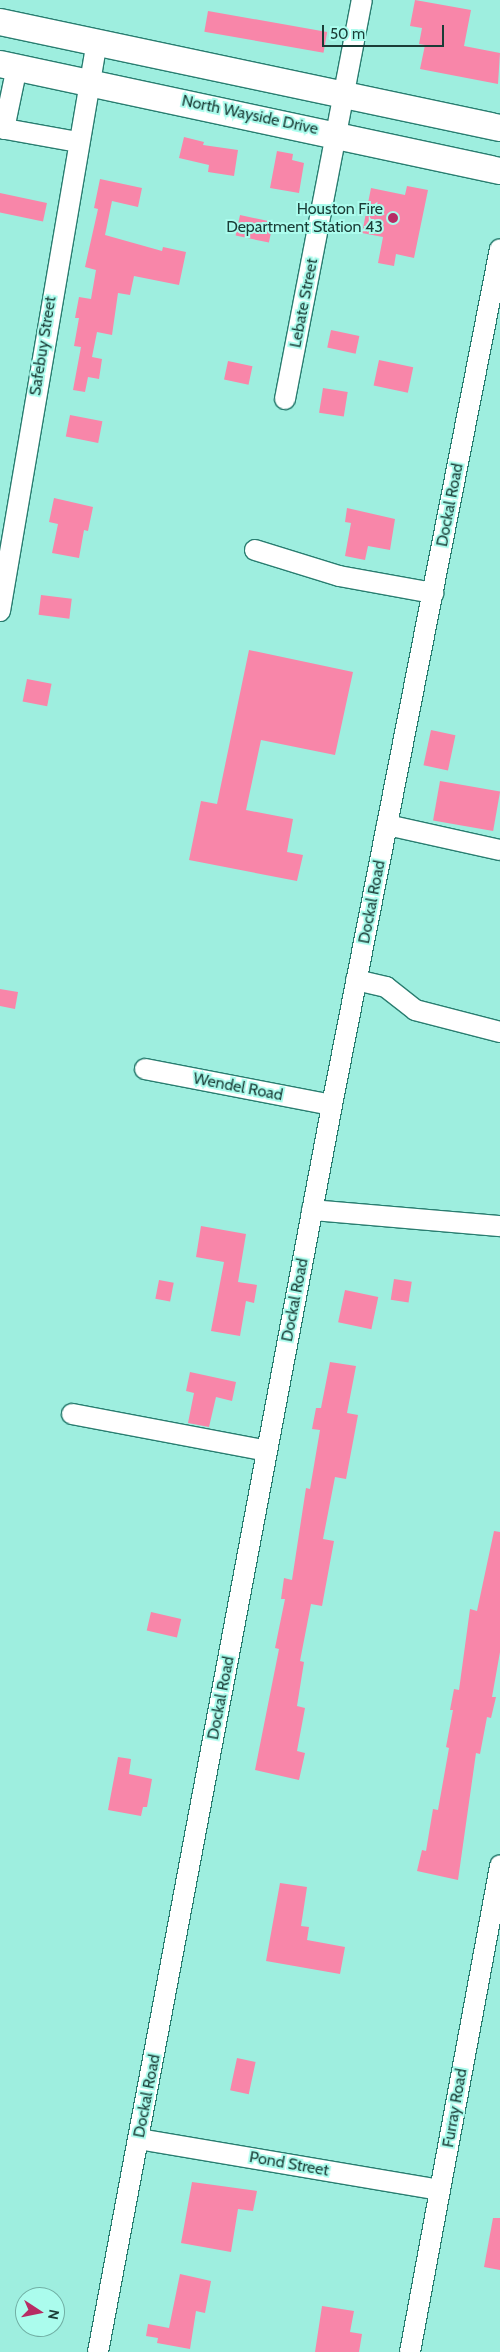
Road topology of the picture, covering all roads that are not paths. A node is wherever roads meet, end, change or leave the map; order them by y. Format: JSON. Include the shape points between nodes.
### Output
{"nodes":[{"id":1,"x":359,"y":3,"type":"edge"},
{"id":2,"x":0,"y":22,"type":"edge"},
{"id":3,"x":97,"y":41,"type":"junction"},
{"id":4,"x":8,"y":66,"type":"edge"},
{"id":5,"x":89,"y":81,"type":"junction"},
{"id":6,"x":344,"y":94,"type":"junction"},
{"id":7,"x":410,"y":108,"type":"junction"},
{"id":8,"x":500,"y":128,"type":"edge"},
{"id":9,"x":2,"y":129,"type":"edge"},
{"id":10,"x":336,"y":133,"type":"junction"},
{"id":11,"x":78,"y":142,"type":"junction"},
{"id":12,"x":403,"y":148,"type":"junction"},
{"id":13,"x":500,"y":171,"type":"edge"},
{"id":14,"x":500,"y":248,"type":"edge"},
{"id":15,"x":497,"y":285,"type":"edge"},
{"id":16,"x":492,"y":337,"type":"edge"},
{"id":17,"x":284,"y":399,"type":"dead end"},
{"id":18,"x":255,"y":550,"type":"dead end"},
{"id":19,"x":433,"y":592,"type":"junction"},
{"id":20,"x":0,"y":611,"type":"edge"},
{"id":21,"x":387,"y":825,"type":"junction"},
{"id":22,"x":500,"y":850,"type":"edge"},
{"id":23,"x":356,"y":980,"type":"junction"},
{"id":24,"x":500,"y":1032,"type":"edge"},
{"id":25,"x":145,"y":1069,"type":"dead end"},
{"id":26,"x":332,"y":1105,"type":"junction"},
{"id":27,"x":312,"y":1210,"type":"junction"},
{"id":28,"x":500,"y":1226,"type":"edge"},
{"id":29,"x":72,"y":1414,"type":"dead end"},
{"id":30,"x":267,"y":1451,"type":"junction"},
{"id":31,"x":500,"y":1864,"type":"edge"},
{"id":32,"x":139,"y":2139,"type":"junction"},
{"id":33,"x":440,"y":2190,"type":"junction"},
{"id":34,"x":98,"y":2352,"type":"edge"},
{"id":35,"x":410,"y":2352,"type":"edge"}],
"edges":[{"from":1,"to":6,"type":"street","name":"Lebate Street"},
{"from":2,"to":3,"type":"main road"},
{"from":3,"to":5,"type":"street","name":"Safebuy Street"},
{"from":3,"to":6,"type":"main road"},
{"from":4,"to":5,"type":"main road","name":"North Wayside Drive"},
{"from":4,"to":9,"type":"street"},
{"from":5,"to":10,"type":"main road","name":"North Wayside Drive"},
{"from":5,"to":11,"type":"street","name":"Safebuy Street"},
{"from":6,"to":7,"type":"main road"},
{"from":6,"to":10,"type":"street","name":"Lebate Street"},
{"from":7,"to":8,"type":"main road"},
{"from":7,"to":12,"type":"main road"},
{"from":9,"to":11,"type":"street"},
{"from":10,"to":12,"type":"main road","name":"North Wayside Drive"},
{"from":10,"to":17,"type":"street","name":"Lebate Street"},
{"from":11,"to":20,"type":"street","name":"Safebuy Street"},
{"from":12,"to":13,"type":"main road","name":"North Wayside Drive"},
{"from":14,"to":15,"type":"street","name":"Dockal Road"},
{"from":15,"to":16,"type":"street","name":"Dockal Road"},
{"from":16,"to":19,"type":"street","name":"Dockal Road"},
{"from":18,"to":19,"type":"street","via":[[339,576]]},
{"from":19,"to":21,"type":"street","name":"Dockal Road"},
{"from":21,"to":22,"type":"street"},
{"from":21,"to":23,"type":"street","name":"Dockal Road"},
{"from":23,"to":24,"type":"street","via":[[386,987],[415,1010]]},
{"from":23,"to":26,"type":"street","name":"Dockal Road"},
{"from":25,"to":26,"type":"street","name":"Wendel Road"},
{"from":26,"to":27,"type":"street","name":"Dockal Road"},
{"from":27,"to":28,"type":"street"},
{"from":27,"to":30,"type":"street","name":"Dockal Road"},
{"from":29,"to":30,"type":"street"},
{"from":30,"to":32,"type":"street","name":"Dockal Road"},
{"from":31,"to":33,"type":"street","name":"Furray Road"},
{"from":32,"to":33,"type":"street","name":"Pond Street"},
{"from":32,"to":34,"type":"street","name":"Dockal Road"},
{"from":33,"to":35,"type":"street","name":"Furray Road"}]}
